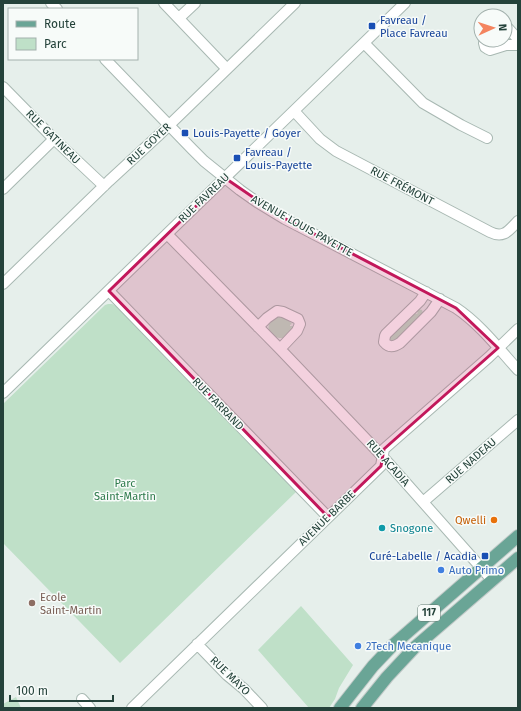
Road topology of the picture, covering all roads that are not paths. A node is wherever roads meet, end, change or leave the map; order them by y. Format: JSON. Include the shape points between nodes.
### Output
{"nodes":[{"id":1,"x":164,"y":3,"type":"edge"},
{"id":2,"x":195,"y":3,"type":"edge"},
{"id":3,"x":295,"y":3,"type":"edge"},
{"id":4,"x":405,"y":3,"type":"edge"},
{"id":5,"x":179,"y":18,"type":"junction"},
{"id":6,"x":364,"y":43,"type":"junction"},
{"id":7,"x":106,"y":60,"type":"edge"},
{"id":8,"x":227,"y":69,"type":"junction"},
{"id":9,"x":3,"y":87,"type":"edge"},
{"id":10,"x":294,"y":111,"type":"junction"},
{"id":11,"x":168,"y":125,"type":"junction"},
{"id":12,"x":487,"y":138,"type":"dead end"},
{"id":13,"x":54,"y":139,"type":"junction"},
{"id":14,"x":225,"y":178,"type":"junction"},
{"id":15,"x":104,"y":186,"type":"junction"},
{"id":16,"x":3,"y":189,"type":"edge"},
{"id":17,"x":518,"y":221,"type":"edge"},
{"id":18,"x":167,"y":234,"type":"junction"},
{"id":19,"x":3,"y":284,"type":"edge"},
{"id":20,"x":109,"y":291,"type":"junction"},
{"id":21,"x":426,"y":292,"type":"junction"},
{"id":22,"x":440,"y":299,"type":"junction"},
{"id":23,"x":258,"y":327,"type":"junction"},
{"id":24,"x":518,"y":329,"type":"edge"},
{"id":25,"x":498,"y":348,"type":"junction"},
{"id":26,"x":280,"y":349,"type":"junction"},
{"id":27,"x":518,"y":370,"type":"edge"},
{"id":28,"x":3,"y":393,"type":"edge"},
{"id":29,"x":518,"y":420,"type":"edge"},
{"id":30,"x":383,"y":457,"type":"junction"},
{"id":31,"x":423,"y":502,"type":"junction"},
{"id":32,"x":328,"y":517,"type":"junction"},
{"id":33,"x":518,"y":536,"type":"edge"},
{"id":34,"x":518,"y":558,"type":"edge"},
{"id":35,"x":481,"y":568,"type":"junction"},
{"id":36,"x":492,"y":580,"type":"junction"},
{"id":37,"x":197,"y":644,"type":"junction"},
{"id":38,"x":82,"y":700,"type":"dead end"},
{"id":39,"x":90,"y":708,"type":"edge"},
{"id":40,"x":132,"y":708,"type":"edge"},
{"id":41,"x":262,"y":708,"type":"edge"},
{"id":42,"x":340,"y":708,"type":"edge"},
{"id":43,"x":362,"y":708,"type":"edge"}],
"edges":[{"from":1,"to":5,"type":"street"},
{"from":2,"to":5,"type":"street"},
{"from":3,"to":8,"type":"street","name":"RUE GOYER"},
{"from":4,"to":6,"type":"street","name":"RUE FAVREAU"},
{"from":5,"to":8,"type":"street"},
{"from":6,"to":10,"type":"street","name":"RUE FAVREAU"},
{"from":6,"to":12,"type":"street","via":[[422,103]]},
{"from":7,"to":11,"type":"street","name":"AVENUE LOUIS PAYETTE"},
{"from":8,"to":11,"type":"street","name":"RUE GOYER"},
{"from":9,"to":13,"type":"street","name":"RUE GATINEAU"},
{"from":10,"to":14,"type":"street","name":"RUE FAVREAU"},
{"from":10,"to":17,"type":"street","name":"RUE FRÉMONT","via":[[320,139],[336,151],[490,232],[504,234]]},
{"from":11,"to":14,"type":"street","name":"AVENUE LOUIS PAYETTE","via":[[196,154]]},
{"from":11,"to":15,"type":"street","name":"RUE GOYER"},
{"from":13,"to":15,"type":"street","name":"RUE GATINEAU"},
{"from":13,"to":16,"type":"street"},
{"from":14,"to":18,"type":"street","name":"RUE FAVREAU"},
{"from":14,"to":21,"type":"street","name":"AVENUE LOUIS PAYETTE","via":[[282,217]]},
{"from":15,"to":19,"type":"street","name":"RUE GOYER"},
{"from":18,"to":20,"type":"street","name":"RUE FAVREAU"},
{"from":18,"to":23,"type":"street","name":"RUE ACADIA"},
{"from":20,"to":28,"type":"street","name":"RUE FAVREAU"},
{"from":20,"to":32,"type":"street","name":"RUE FARRAND"},
{"from":21,"to":22,"type":"street","name":"AVENUE LOUIS PAYETTE"},
{"from":21,"to":22,"type":"street","via":[[384,336],[384,342],[388,346],[400,343],[431,312]]},
{"from":22,"to":25,"type":"street","name":"AVENUE LOUIS PAYETTE","via":[[466,316]]},
{"from":23,"to":26,"type":"street","name":"RUE ACADIA"},
{"from":23,"to":26,"type":"street","via":[[277,311],[299,321],[297,332]]},
{"from":24,"to":25,"type":"street","name":"AVENUE BARBE"},
{"from":25,"to":27,"type":"street","name":"AVENUE LOUIS PAYETTE"},
{"from":25,"to":30,"type":"street","name":"AVENUE BARBE","via":[[384,449]]},
{"from":26,"to":30,"type":"street","name":"RUE ACADIA"},
{"from":29,"to":31,"type":"street","name":"RUE NADEAU"},
{"from":30,"to":31,"type":"street","name":"RUE ACADIA"},
{"from":30,"to":32,"type":"street","name":"AVENUE BARBE","via":[[381,466]]},
{"from":31,"to":35,"type":"street","name":"RUE ACADIA"},
{"from":32,"to":37,"type":"street","name":"AVENUE BARBE"},
{"from":33,"to":35,"type":"main road","number":"117"},
{"from":34,"to":36,"type":"main road","number":"117"},
{"from":35,"to":36,"type":"street","name":"RUE ACADIA"},
{"from":35,"to":42,"type":"main road","number":"117","via":[[393,645]]},
{"from":36,"to":43,"type":"main road","number":"117","via":[[400,663]]},
{"from":37,"to":40,"type":"street","name":"AVENUE BARBE"},
{"from":37,"to":41,"type":"street","name":"RUE MAYO"},
{"from":38,"to":39,"type":"street"}]}
